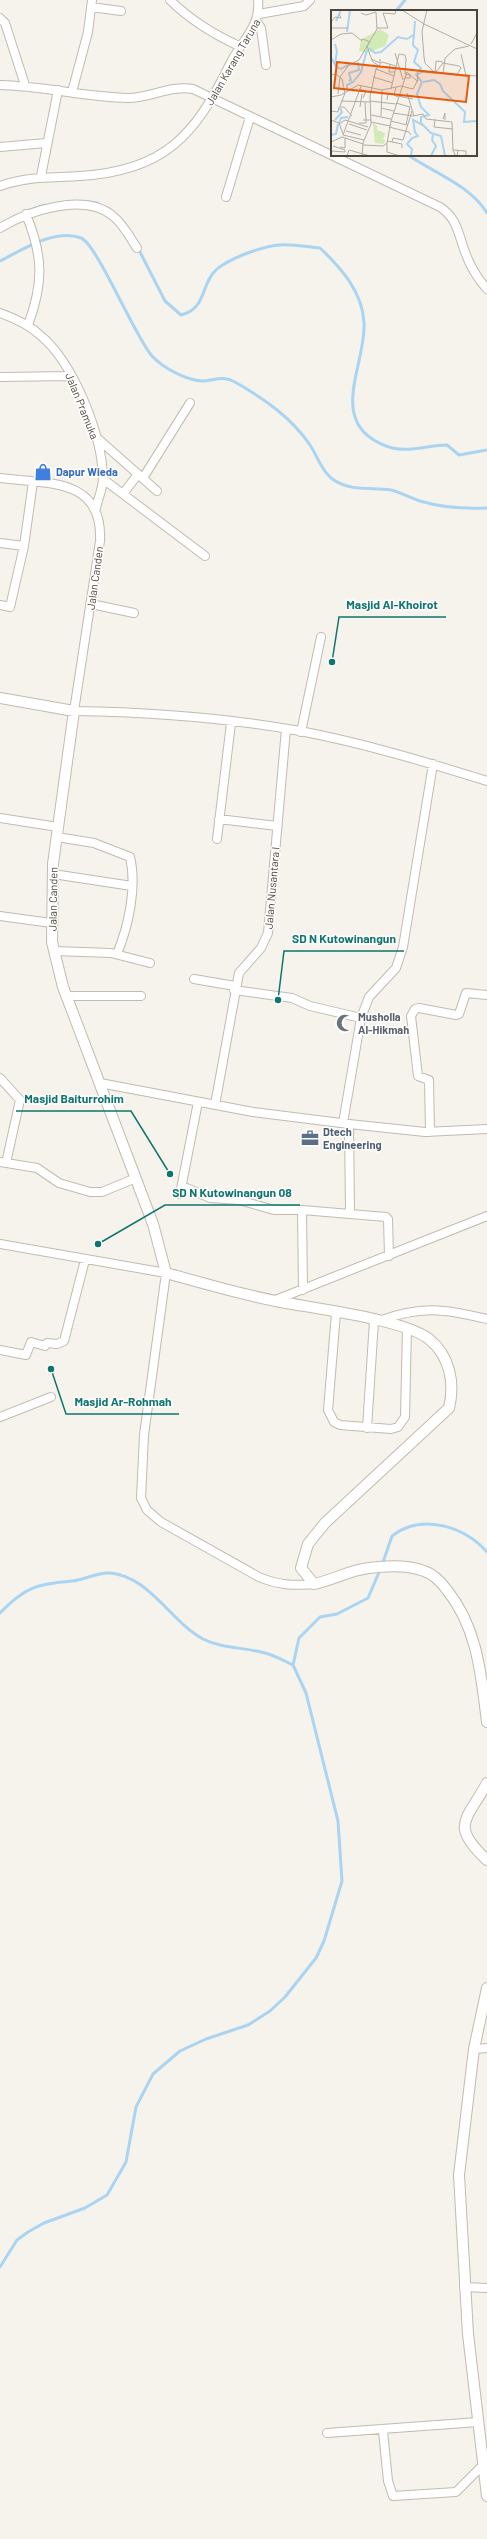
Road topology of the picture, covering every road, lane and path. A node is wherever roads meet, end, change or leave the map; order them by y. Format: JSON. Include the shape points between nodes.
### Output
{"nodes":[{"id":1,"x":170,"y":0,"type":"edge"},
{"id":2,"x":258,"y":0,"type":"edge"},
{"id":3,"x":310,"y":0,"type":"edge"},
{"id":4,"x":92,"y":4,"type":"edge"},
{"id":5,"x":121,"y":11,"type":"dead end"},
{"id":6,"x":0,"y":18,"type":"edge"},
{"id":7,"x":258,"y":18,"type":"junction"},
{"id":8,"x":239,"y":46,"type":"junction"},
{"id":9,"x":266,"y":65,"type":"dead end"},
{"id":10,"x":0,"y":84,"type":"edge"},
{"id":11,"x":25,"y":85,"type":"junction"},
{"id":12,"x":58,"y":90,"type":"junction"},
{"id":13,"x":72,"y":92,"type":"junction"},
{"id":14,"x":214,"y":98,"type":"junction"},
{"id":15,"x":250,"y":116,"type":"junction"},
{"id":16,"x":46,"y":143,"type":"junction"},
{"id":17,"x":0,"y":147,"type":"edge"},
{"id":18,"x":331,"y":155,"type":"edge"},
{"id":19,"x":333,"y":156,"type":"edge"},
{"id":20,"x":41,"y":176,"type":"junction"},
{"id":21,"x":0,"y":186,"type":"edge"},
{"id":22,"x":226,"y":197,"type":"dead end"},
{"id":23,"x":26,"y":214,"type":"junction"},
{"id":24,"x":0,"y":228,"type":"edge"},
{"id":25,"x":136,"y":248,"type":"dead end"},
{"id":26,"x":487,"y":289,"type":"edge"},
{"id":27,"x":0,"y":313,"type":"edge"},
{"id":28,"x":28,"y":325,"type":"junction"},
{"id":29,"x":72,"y":376,"type":"junction"},
{"id":30,"x":0,"y":377,"type":"edge"},
{"id":31,"x":190,"y":403,"type":"dead end"},
{"id":32,"x":96,"y":437,"type":"junction"},
{"id":33,"x":140,"y":476,"type":"junction"},
{"id":34,"x":0,"y":478,"type":"edge"},
{"id":35,"x":103,"y":479,"type":"junction"},
{"id":36,"x":33,"y":482,"type":"junction"},
{"id":37,"x":157,"y":491,"type":"dead end"},
{"id":38,"x":123,"y":494,"type":"junction"},
{"id":39,"x":96,"y":508,"type":"junction"},
{"id":40,"x":0,"y":543,"type":"edge"},
{"id":41,"x":24,"y":546,"type":"junction"},
{"id":42,"x":205,"y":556,"type":"dead end"},
{"id":43,"x":91,"y":604,"type":"junction"},
{"id":44,"x":0,"y":605,"type":"edge"},
{"id":45,"x":134,"y":613,"type":"dead end"},
{"id":46,"x":321,"y":638,"type":"dead end"},
{"id":47,"x":0,"y":698,"type":"edge"},
{"id":48,"x":74,"y":711,"type":"junction"},
{"id":49,"x":232,"y":723,"type":"junction"},
{"id":50,"x":286,"y":729,"type":"junction"},
{"id":51,"x":301,"y":732,"type":"junction"},
{"id":52,"x":433,"y":764,"type":"junction"},
{"id":53,"x":487,"y":781,"type":"edge"},
{"id":54,"x":0,"y":818,"type":"edge"},
{"id":55,"x":219,"y":819,"type":"junction"},
{"id":56,"x":278,"y":826,"type":"junction"},
{"id":57,"x":57,"y":832,"type":"junction"},
{"id":58,"x":217,"y":839,"type":"dead end"},
{"id":59,"x":53,"y":874,"type":"junction"},
{"id":60,"x":132,"y":886,"type":"junction"},
{"id":61,"x":0,"y":916,"type":"edge"},
{"id":62,"x":51,"y":922,"type":"junction"},
{"id":63,"x":54,"y":951,"type":"junction"},
{"id":64,"x":117,"y":954,"type":"junction"},
{"id":65,"x":150,"y":963,"type":"dead end"},
{"id":66,"x":194,"y":979,"type":"dead end"},
{"id":67,"x":234,"y":988,"type":"junction"},
{"id":68,"x":67,"y":996,"type":"junction"},
{"id":69,"x":141,"y":996,"type":"dead end"},
{"id":70,"x":487,"y":996,"type":"edge"},
{"id":71,"x":361,"y":1018,"type":"junction"},
{"id":72,"x":0,"y":1078,"type":"edge"},
{"id":73,"x":100,"y":1083,"type":"junction"},
{"id":74,"x":198,"y":1102,"type":"junction"},
{"id":75,"x":215,"y":1105,"type":"junction"},
{"id":76,"x":346,"y":1124,"type":"junction"},
{"id":77,"x":487,"y":1129,"type":"edge"},
{"id":78,"x":430,"y":1132,"type":"junction"},
{"id":79,"x":3,"y":1163,"type":"edge"},
{"id":80,"x":136,"y":1178,"type":"junction"},
{"id":81,"x":302,"y":1210,"type":"junction"},
{"id":82,"x":350,"y":1214,"type":"junction"},
{"id":83,"x":487,"y":1216,"type":"edge"},
{"id":84,"x":0,"y":1244,"type":"edge"},
{"id":85,"x":389,"y":1256,"type":"junction"},
{"id":86,"x":85,"y":1260,"type":"junction"},
{"id":87,"x":166,"y":1273,"type":"junction"},
{"id":88,"x":303,"y":1290,"type":"junction"},
{"id":89,"x":274,"y":1301,"type":"junction"},
{"id":90,"x":336,"y":1313,"type":"junction"},
{"id":91,"x":487,"y":1319,"type":"edge"},
{"id":92,"x":376,"y":1321,"type":"junction"},
{"id":93,"x":407,"y":1328,"type":"junction"},
{"id":94,"x":0,"y":1350,"type":"edge"},
{"id":95,"x":51,"y":1397,"type":"dead end"},
{"id":96,"x":0,"y":1417,"type":"edge"},
{"id":97,"x":367,"y":1428,"type":"junction"},
{"id":98,"x":314,"y":1584,"type":"junction"},
{"id":99,"x":487,"y":1722,"type":"edge"},
{"id":100,"x":487,"y":1783,"type":"edge"},
{"id":101,"x":487,"y":1860,"type":"edge"},
{"id":102,"x":487,"y":1988,"type":"edge"},
{"id":103,"x":487,"y":2048,"type":"edge"},
{"id":104,"x":474,"y":2049,"type":"junction"},
{"id":105,"x":464,"y":2287,"type":"junction"},
{"id":106,"x":487,"y":2288,"type":"edge"},
{"id":107,"x":478,"y":2422,"type":"junction"},
{"id":108,"x":383,"y":2431,"type":"junction"},
{"id":109,"x":327,"y":2433,"type":"dead end"},
{"id":110,"x":483,"y":2465,"type":"junction"},
{"id":111,"x":486,"y":2478,"type":"edge"},
{"id":112,"x":487,"y":2496,"type":"edge"}],
"edges":[{"from":1,"to":8,"type":"street","via":[[187,16],[215,35]]},
{"from":2,"to":7,"type":"street","name":"Jalan Karang Taruna"},
{"from":3,"to":7,"type":"street","via":[[304,6]]},
{"from":4,"to":5,"type":"street"},
{"from":4,"to":13,"type":"street","via":[[88,32]]},
{"from":6,"to":11,"type":"street","via":[[5,23]]},
{"from":7,"to":8,"type":"street","name":"Jalan Karang Taruna"},
{"from":7,"to":9,"type":"street"},
{"from":8,"to":14,"type":"street","name":"Jalan Karang Taruna"},
{"from":10,"to":11,"type":"street"},
{"from":11,"to":12,"type":"street"},
{"from":12,"to":13,"type":"street"},
{"from":12,"to":16,"type":"street"},
{"from":13,"to":14,"type":"street","via":[[138,98],[174,87],[183,87]]},
{"from":14,"to":15,"type":"street"},
{"from":14,"to":20,"type":"street","name":"Jalan Karang Taruna","via":[[186,135],[177,144],[155,157],[103,174]]},
{"from":15,"to":18,"type":"street"},
{"from":15,"to":22,"type":"street"},
{"from":16,"to":17,"type":"street"},
{"from":16,"to":20,"type":"street"},
{"from":19,"to":26,"type":"street","via":[[446,211],[456,224],[470,266]]},
{"from":20,"to":21,"type":"street","name":"Jalan Karang Taruna"},
{"from":23,"to":24,"type":"street"},
{"from":23,"to":25,"type":"street","via":[[54,207],[81,205],[104,210],[122,226]]},
{"from":23,"to":28,"type":"street","via":[[37,241],[41,276],[37,301]]},
{"from":27,"to":28,"type":"street","name":"Jalan Pramuka"},
{"from":28,"to":29,"type":"street","name":"Jalan Pramuka","via":[[52,347]]},
{"from":29,"to":30,"type":"street"},
{"from":29,"to":32,"type":"street","name":"Jalan Pramuka"},
{"from":31,"to":33,"type":"street"},
{"from":32,"to":33,"type":"street"},
{"from":32,"to":35,"type":"street","name":"Jalan Pramuka"},
{"from":33,"to":37,"type":"street"},
{"from":33,"to":38,"type":"street"},
{"from":34,"to":36,"type":"street"},
{"from":35,"to":38,"type":"street"},
{"from":35,"to":39,"type":"street","name":"Jalan Pramuka"},
{"from":36,"to":39,"type":"street","via":[[70,487],[87,497]]},
{"from":36,"to":41,"type":"street"},
{"from":38,"to":42,"type":"street"},
{"from":39,"to":43,"type":"street","name":"Jalan Canden","via":[[100,541]]},
{"from":40,"to":41,"type":"street"},
{"from":41,"to":44,"type":"street","via":[[10,607]]},
{"from":43,"to":45,"type":"street"},
{"from":43,"to":48,"type":"street","name":"Jalan Canden"},
{"from":46,"to":51,"type":"street"},
{"from":47,"to":48,"type":"street"},
{"from":48,"to":49,"type":"street","via":[[196,718]]},
{"from":48,"to":57,"type":"street","name":"Jalan Canden"},
{"from":49,"to":50,"type":"street"},
{"from":49,"to":55,"type":"street"},
{"from":50,"to":51,"type":"street"},
{"from":50,"to":56,"type":"street","name":"Jalan Nusantara I"},
{"from":51,"to":52,"type":"street"},
{"from":52,"to":53,"type":"street"},
{"from":52,"to":71,"type":"street","via":[[399,962],[390,976],[369,997]]},
{"from":54,"to":57,"type":"street"},
{"from":55,"to":56,"type":"street"},
{"from":55,"to":58,"type":"street"},
{"from":56,"to":67,"type":"street","name":"Jalan Nusantara I","via":[[266,942],[244,964]]},
{"from":57,"to":59,"type":"street","name":"Jalan Canden"},
{"from":57,"to":60,"type":"street","via":[[130,857],[130,867],[134,874]]},
{"from":59,"to":60,"type":"street"},
{"from":59,"to":62,"type":"street","name":"Jalan Canden"},
{"from":60,"to":64,"type":"street","via":[[125,934]]},
{"from":61,"to":62,"type":"street"},
{"from":62,"to":63,"type":"street","name":"Jalan Canden"},
{"from":63,"to":64,"type":"street"},
{"from":63,"to":68,"type":"street","name":"Jalan Canden"},
{"from":64,"to":65,"type":"street"},
{"from":66,"to":67,"type":"street"},
{"from":67,"to":71,"type":"street","via":[[292,998],[310,1006]]},
{"from":67,"to":75,"type":"street","name":"Jalan Nusantara I"},
{"from":68,"to":69,"type":"street"},
{"from":68,"to":73,"type":"street","name":"Jalan Canden"},
{"from":70,"to":78,"type":"street","via":[[466,993],[459,1014],[456,1015],[419,1008],[415,1009],[411,1016],[418,1076],[429,1080]]},
{"from":71,"to":76,"type":"street"},
{"from":72,"to":79,"type":"street","via":[[20,1100]]},
{"from":73,"to":74,"type":"street"},
{"from":73,"to":80,"type":"street","name":"Jalan Canden"},
{"from":74,"to":75,"type":"street"},
{"from":74,"to":81,"type":"street","via":[[181,1190],[210,1198],[239,1200],[274,1210]]},
{"from":75,"to":76,"type":"street"},
{"from":76,"to":78,"type":"street"},
{"from":76,"to":82,"type":"street"},
{"from":77,"to":78,"type":"street"},
{"from":79,"to":80,"type":"street","via":[[37,1168],[58,1183],[90,1192],[102,1192]]},
{"from":80,"to":87,"type":"street","name":"Jalan Canden","via":[[153,1224]]},
{"from":81,"to":82,"type":"street"},
{"from":81,"to":88,"type":"street"},
{"from":82,"to":85,"type":"street","via":[[386,1216]]},
{"from":83,"to":85,"type":"street"},
{"from":84,"to":86,"type":"street"},
{"from":85,"to":88,"type":"street"},
{"from":86,"to":87,"type":"street"},
{"from":86,"to":94,"type":"street","via":[[64,1342],[47,1343],[45,1346],[31,1342],[26,1355]]},
{"from":87,"to":89,"type":"street"},
{"from":87,"to":98,"type":"street","via":[[144,1435],[140,1491],[143,1504],[161,1522],[259,1577],[275,1584]]},
{"from":88,"to":89,"type":"street"},
{"from":89,"to":90,"type":"street"},
{"from":90,"to":92,"type":"street"},
{"from":90,"to":97,"type":"street","via":[[328,1410],[334,1422],[340,1426]]},
{"from":91,"to":92,"type":"street","via":[[455,1310],[432,1310],[395,1315]]},
{"from":92,"to":93,"type":"street"},
{"from":92,"to":97,"type":"street"},
{"from":93,"to":97,"type":"street","via":[[405,1417],[398,1427],[391,1430]]},
{"from":93,"to":98,"type":"street","via":[[428,1339],[444,1356],[451,1374],[453,1392],[449,1408],[339,1509],[308,1544],[301,1568]]},
{"from":95,"to":96,"type":"street"},
{"from":98,"to":99,"type":"street","via":[[357,1569],[408,1568],[425,1571],[438,1580],[458,1604],[472,1635],[480,1665]]},
{"from":100,"to":101,"type":"street","via":[[465,1819],[464,1834],[470,1845]]},
{"from":102,"to":104,"type":"street"},
{"from":103,"to":104,"type":"street"},
{"from":104,"to":105,"type":"street","via":[[459,2175]]},
{"from":105,"to":106,"type":"street"},
{"from":105,"to":107,"type":"street"},
{"from":107,"to":108,"type":"street"},
{"from":107,"to":110,"type":"street"},
{"from":108,"to":109,"type":"street"},
{"from":108,"to":110,"type":"street","via":[[388,2481],[393,2496],[456,2492]]},
{"from":110,"to":111,"type":"street"},
{"from":111,"to":112,"type":"street"}]}
